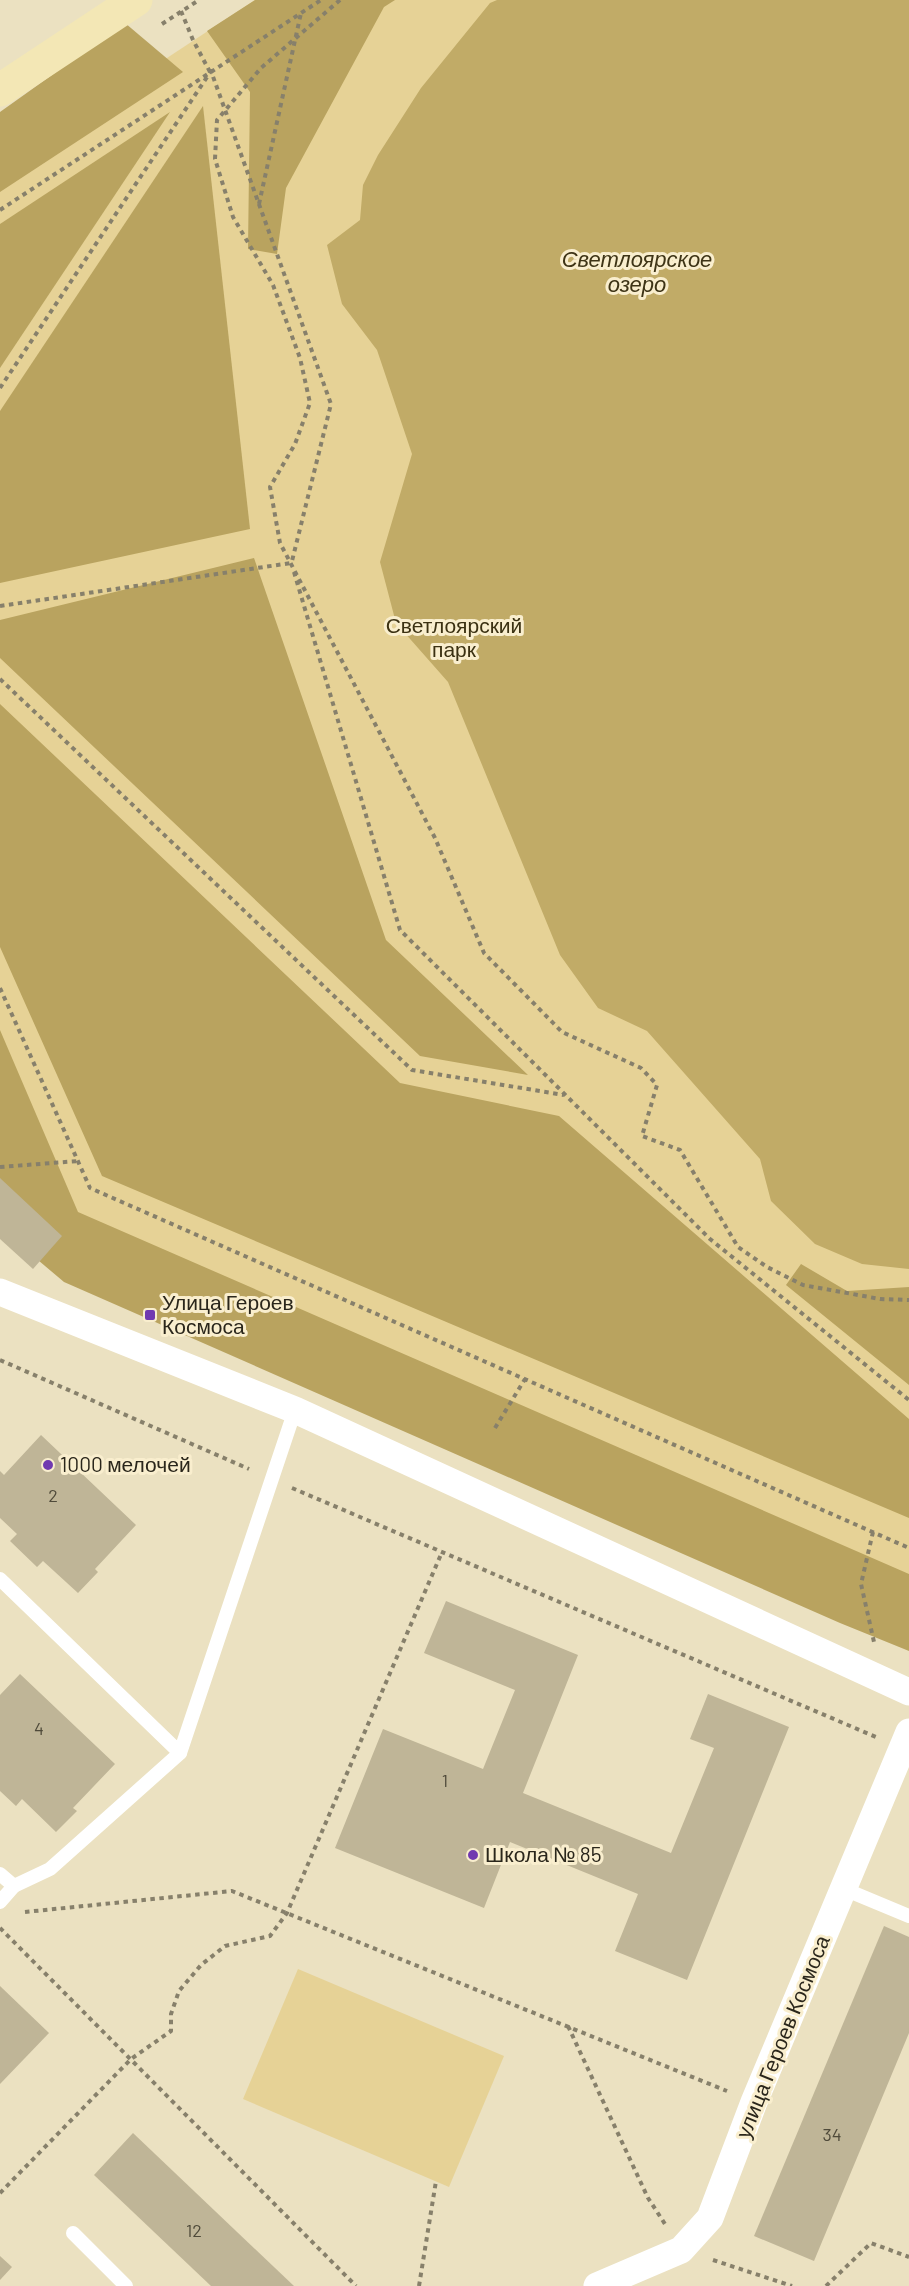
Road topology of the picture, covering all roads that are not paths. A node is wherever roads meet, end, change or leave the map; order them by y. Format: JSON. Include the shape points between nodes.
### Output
{"nodes":[{"id":1,"x":136,"y":0,"type":"edge"},
{"id":2,"x":0,"y":90,"type":"edge"},
{"id":3,"x":0,"y":1292,"type":"edge"},
{"id":4,"x":294,"y":1410,"type":"junction"},
{"id":5,"x":0,"y":1579,"type":"edge"},
{"id":6,"x":909,"y":1692,"type":"edge"},
{"id":7,"x":906,"y":1740,"type":"edge"},
{"id":8,"x":180,"y":1753,"type":"junction"},
{"id":9,"x":0,"y":1874,"type":"edge"},
{"id":10,"x":14,"y":1886,"type":"junction"},
{"id":11,"x":844,"y":1889,"type":"junction"},
{"id":12,"x":0,"y":1902,"type":"edge"},
{"id":13,"x":909,"y":1916,"type":"edge"},
{"id":14,"x":73,"y":2233,"type":"dead end"},
{"id":15,"x":126,"y":2286,"type":"edge"},
{"id":16,"x":597,"y":2286,"type":"edge"}],
"edges":[{"from":1,"to":2,"type":"main road"},
{"from":3,"to":4,"type":"street"},
{"from":4,"to":6,"type":"street"},
{"from":4,"to":8,"type":"lane"},
{"from":5,"to":8,"type":"lane"},
{"from":7,"to":11,"type":"street","name":"улица Героев Космоса"},
{"from":8,"to":10,"type":"lane","via":[[50,1869]]},
{"from":9,"to":10,"type":"lane"},
{"from":10,"to":12,"type":"lane"},
{"from":11,"to":13,"type":"lane"},
{"from":11,"to":16,"type":"street","name":"улица Героев Космоса","via":[[754,2102],[710,2218],[681,2250]]},
{"from":14,"to":15,"type":"lane"}]}
